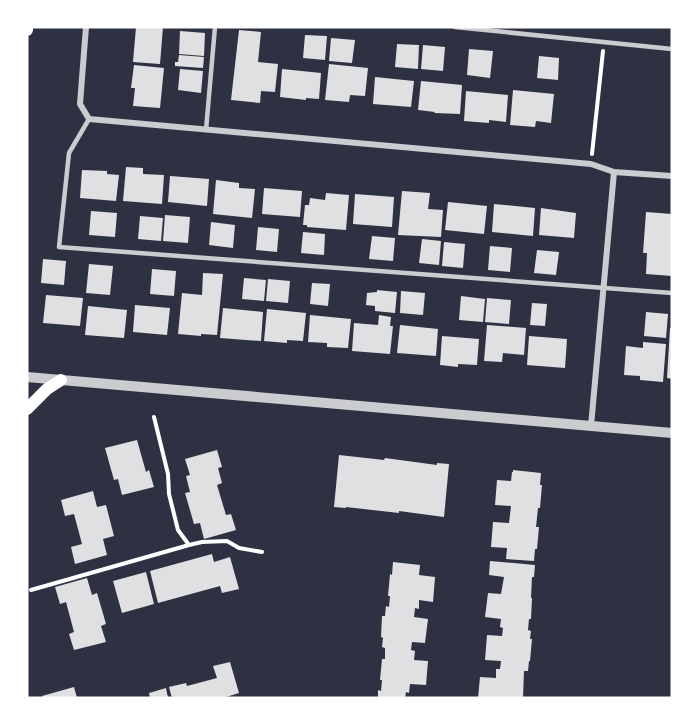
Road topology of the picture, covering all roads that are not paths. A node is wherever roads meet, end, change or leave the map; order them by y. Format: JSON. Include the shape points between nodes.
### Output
{"nodes":[{"id":1,"x":86,"y":27,"type":"edge"},
{"id":2,"x":215,"y":27,"type":"edge"},
{"id":3,"x":455,"y":27,"type":"edge"},
{"id":4,"x":672,"y":49,"type":"edge"},
{"id":5,"x":89,"y":119,"type":"junction"},
{"id":6,"x":206,"y":130,"type":"junction"},
{"id":7,"x":614,"y":172,"type":"junction"},
{"id":8,"x":672,"y":176,"type":"edge"},
{"id":9,"x":603,"y":288,"type":"junction"},
{"id":10,"x":672,"y":294,"type":"edge"},
{"id":11,"x":27,"y":376,"type":"edge"},
{"id":12,"x":61,"y":380,"type":"junction"},
{"id":13,"x":27,"y":409,"type":"edge"},
{"id":14,"x":591,"y":426,"type":"junction"},
{"id":15,"x":672,"y":433,"type":"edge"}],
"edges":[{"from":1,"to":5,"type":"street","via":[[80,104]]},
{"from":2,"to":6,"type":"lane"},
{"from":3,"to":4,"type":"lane"},
{"from":5,"to":6,"type":"street"},
{"from":5,"to":9,"type":"lane","via":[[69,153],[59,248]]},
{"from":6,"to":7,"type":"street","via":[[591,164]]},
{"from":7,"to":8,"type":"street"},
{"from":7,"to":9,"type":"street"},
{"from":9,"to":10,"type":"lane"},
{"from":9,"to":14,"type":"street"},
{"from":11,"to":12,"type":"street"},
{"from":12,"to":13,"type":"main road"},
{"from":12,"to":14,"type":"street"},
{"from":14,"to":15,"type":"street"}]}
